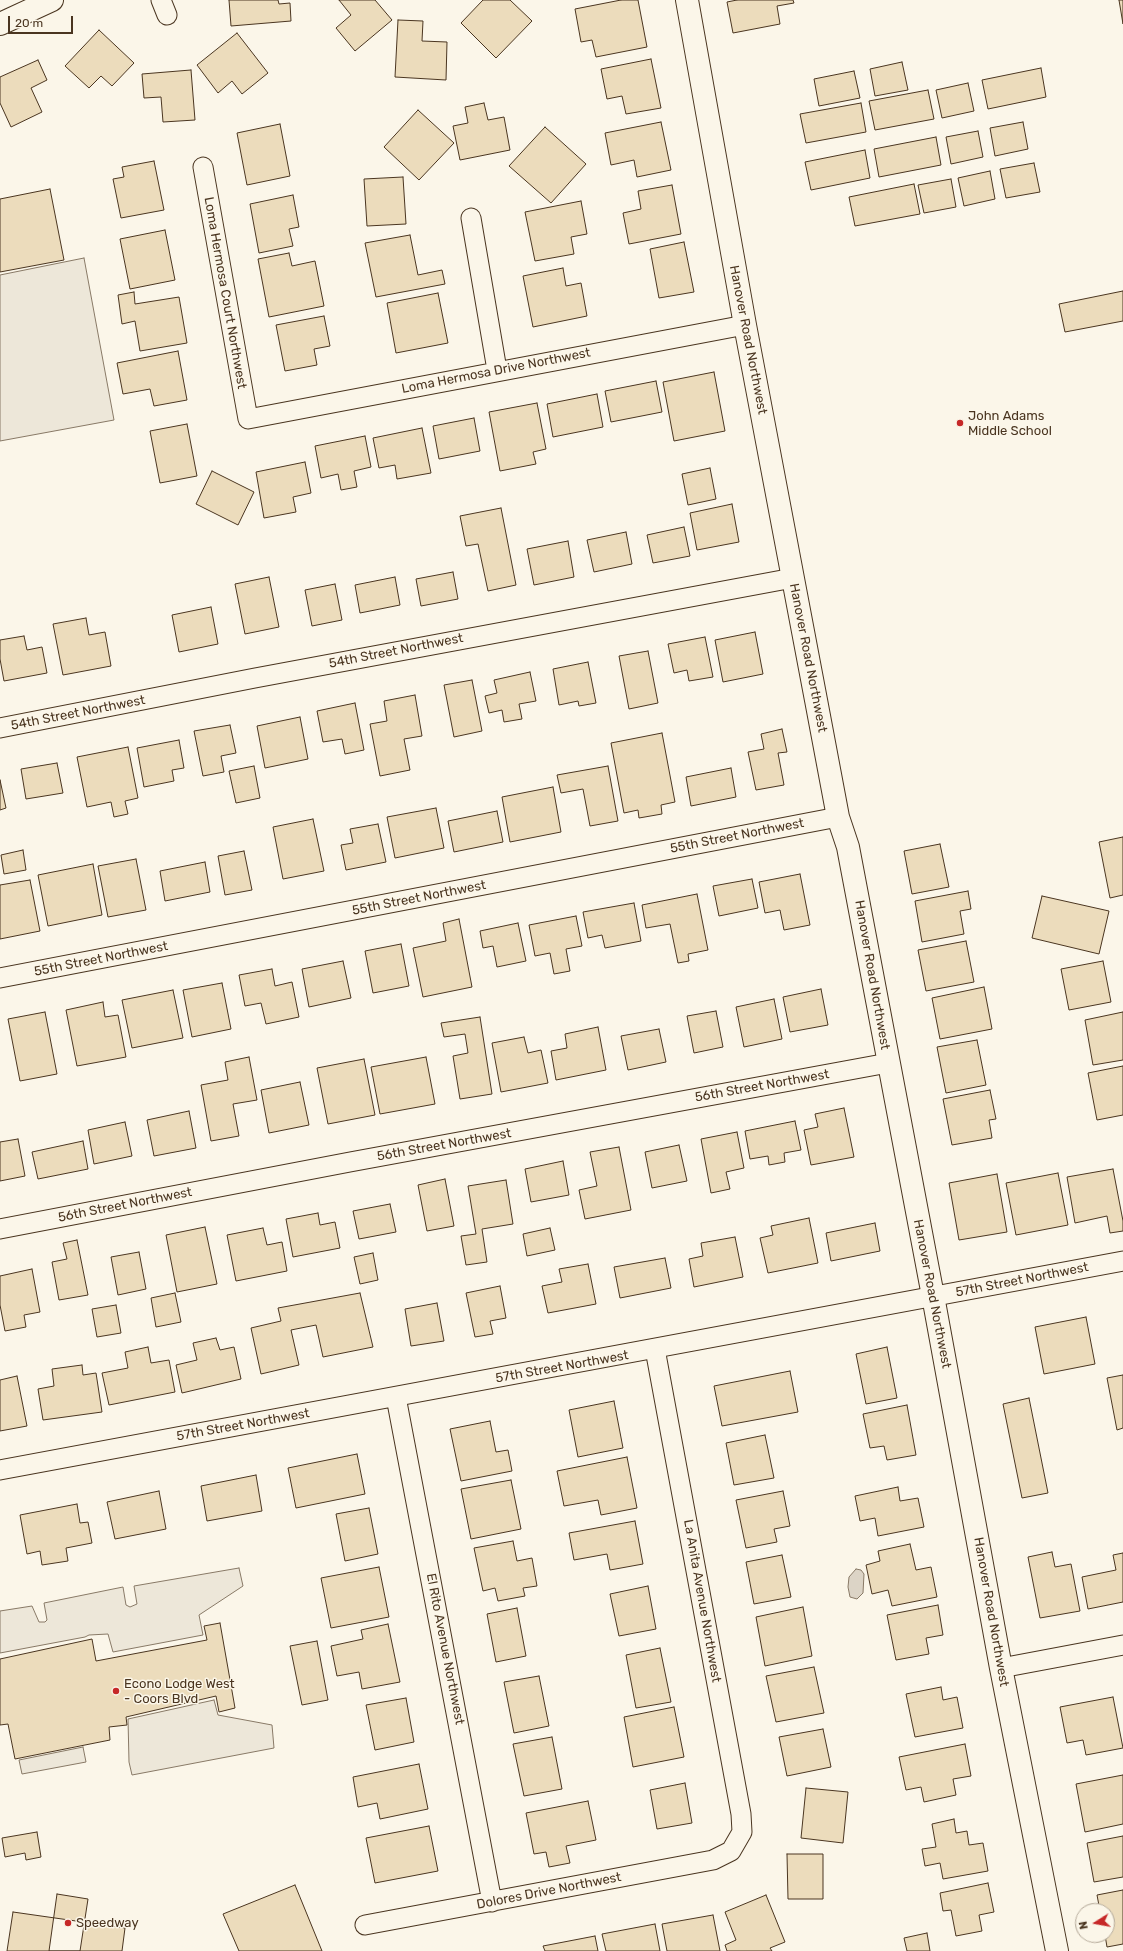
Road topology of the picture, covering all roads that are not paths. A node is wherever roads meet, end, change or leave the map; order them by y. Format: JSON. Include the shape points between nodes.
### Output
{"nodes":[{"id":1,"x":52,"y":0,"type":"edge"},
{"id":2,"x":687,"y":0,"type":"edge"},
{"id":3,"x":0,"y":24,"type":"edge"},
{"id":4,"x":203,"y":167,"type":"dead end"},
{"id":5,"x":471,"y":218,"type":"dead end"},
{"id":6,"x":745,"y":325,"type":"junction"},
{"id":7,"x":497,"y":370,"type":"junction"},
{"id":8,"x":248,"y":419,"type":"joint"},
{"id":9,"x":793,"y":578,"type":"junction"},
{"id":10,"x":0,"y":728,"type":"edge"},
{"id":11,"x":838,"y":817,"type":"junction"},
{"id":12,"x":0,"y":978,"type":"edge"},
{"id":13,"x":888,"y":1063,"type":"junction"},
{"id":14,"x":0,"y":1229,"type":"edge"},
{"id":15,"x":1123,"y":1261,"type":"edge"},
{"id":16,"x":934,"y":1296,"type":"junction"},
{"id":17,"x":655,"y":1349,"type":"junction"},
{"id":18,"x":396,"y":1397,"type":"junction"},
{"id":19,"x":0,"y":1470,"type":"edge"},
{"id":20,"x":1123,"y":1645,"type":"edge"},
{"id":21,"x":1001,"y":1668,"type":"junction"},
{"id":22,"x":731,"y":1850,"type":"joint"},
{"id":23,"x":492,"y":1902,"type":"junction"},
{"id":24,"x":364,"y":1925,"type":"dead end"},
{"id":25,"x":1057,"y":1951,"type":"edge"}],
"edges":[{"from":1,"to":3,"type":"street"},
{"from":2,"to":6,"type":"street","name":"Hanover Road Northwest"},
{"from":4,"to":8,"type":"street","name":"Loma Hermosa Court Northwest"},
{"from":5,"to":7,"type":"street"},
{"from":6,"to":7,"type":"street","name":"Loma Hermosa Drive Northwest"},
{"from":6,"to":9,"type":"street","name":"Hanover Road Northwest"},
{"from":7,"to":8,"type":"street","name":"Loma Hermosa Drive Northwest"},
{"from":9,"to":10,"type":"street","name":"54th Street Northwest","via":[[262,676]]},
{"from":9,"to":11,"type":"street","name":"Hanover Road Northwest"},
{"from":11,"to":12,"type":"street","name":"55th Street Northwest"},
{"from":11,"to":13,"type":"street","name":"Hanover Road Northwest","via":[[848,847]]},
{"from":13,"to":14,"type":"street","name":"56th Street Northwest","via":[[358,1160]]},
{"from":13,"to":16,"type":"street","name":"Hanover Road Northwest"},
{"from":15,"to":16,"type":"street","name":"57th Street Northwest"},
{"from":16,"to":17,"type":"street","name":"57th Street Northwest"},
{"from":16,"to":21,"type":"street","name":"Hanover Road Northwest"},
{"from":17,"to":18,"type":"street","name":"57th Street Northwest"},
{"from":17,"to":22,"type":"street","name":"La Anita Avenue Northwest","via":[[742,1814],[742,1832]]},
{"from":18,"to":19,"type":"street","name":"57th Street Northwest"},
{"from":18,"to":23,"type":"street","name":"El Rito Avenue Northwest"},
{"from":20,"to":21,"type":"street"},
{"from":21,"to":25,"type":"street","name":"Hanover Road Northwest"},
{"from":22,"to":23,"type":"street","name":"Dolores Drive Northwest","via":[[713,1860]]},
{"from":23,"to":24,"type":"street","name":"Dolores Drive Northwest"}]}
